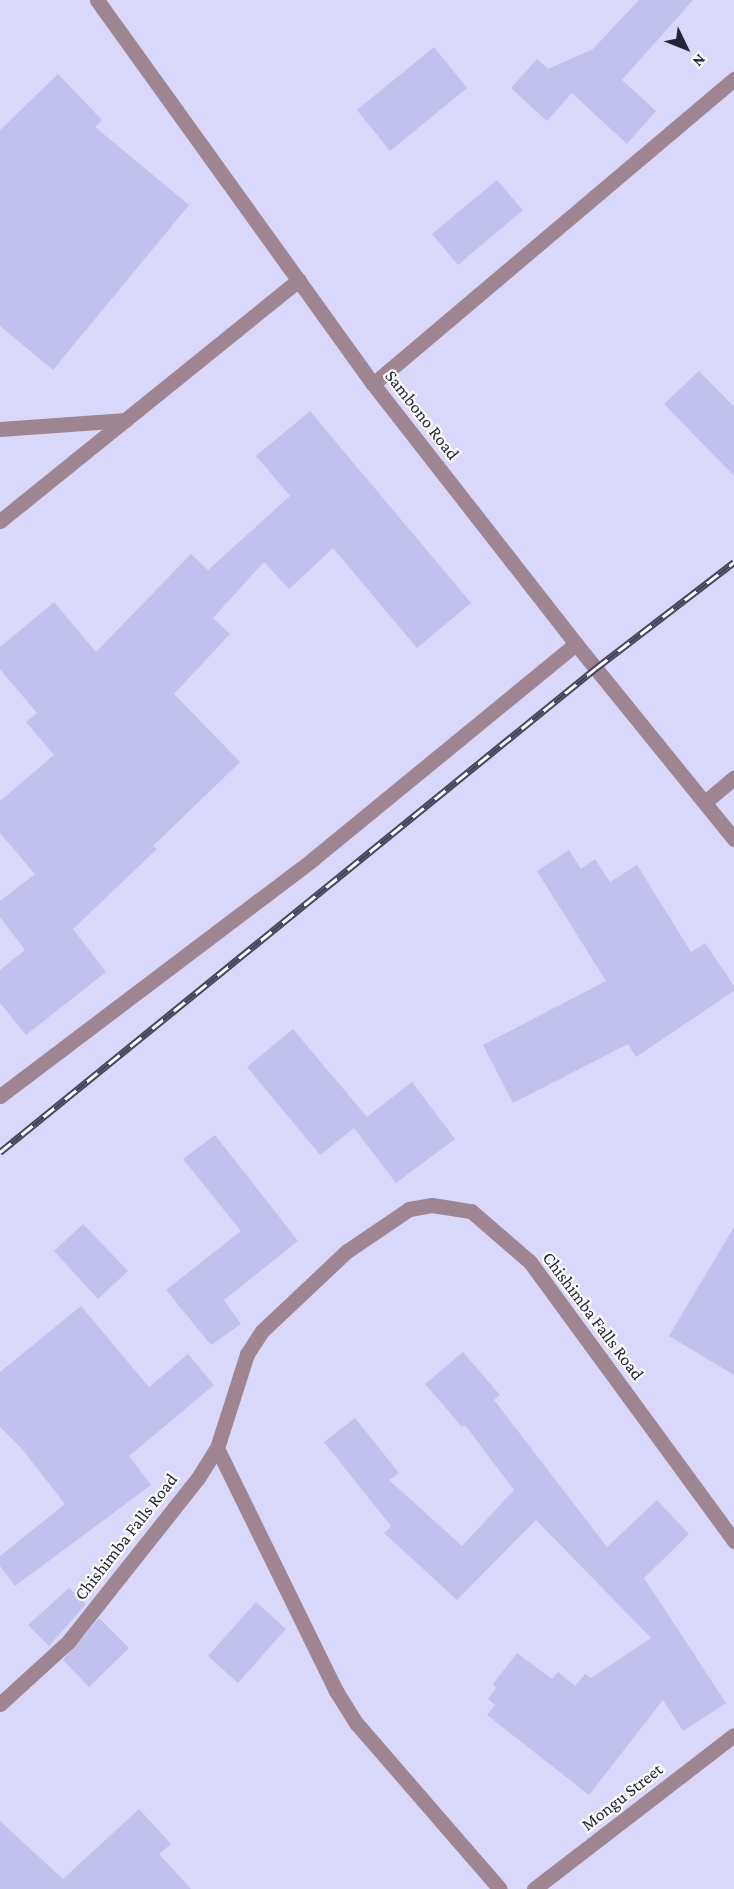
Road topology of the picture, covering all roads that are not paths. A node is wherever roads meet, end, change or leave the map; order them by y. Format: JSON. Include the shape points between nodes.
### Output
{"nodes":[{"id":1,"x":97,"y":0,"type":"edge"},
{"id":2,"x":734,"y":79,"type":"edge"},
{"id":3,"x":299,"y":280,"type":"junction"},
{"id":4,"x":374,"y":384,"type":"junction"},
{"id":5,"x":126,"y":420,"type":"junction"},
{"id":6,"x":0,"y":429,"type":"edge"},
{"id":7,"x":0,"y":521,"type":"edge"},
{"id":8,"x":576,"y":644,"type":"junction"},
{"id":9,"x":734,"y":778,"type":"edge"},
{"id":10,"x":705,"y":802,"type":"junction"},
{"id":11,"x":734,"y":839,"type":"edge"},
{"id":12,"x":0,"y":1096,"type":"edge"},
{"id":13,"x":217,"y":1448,"type":"junction"},
{"id":14,"x":734,"y":1541,"type":"edge"},
{"id":15,"x":0,"y":1704,"type":"edge"},
{"id":16,"x":734,"y":1735,"type":"edge"},
{"id":17,"x":500,"y":1889,"type":"edge"},
{"id":18,"x":534,"y":1889,"type":"edge"}],
"edges":[{"from":1,"to":3,"type":"street","name":"Sambono Road"},
{"from":2,"to":4,"type":"street"},
{"from":3,"to":4,"type":"street","name":"Sambono Road"},
{"from":3,"to":5,"type":"street"},
{"from":4,"to":8,"type":"street","name":"Sambono Road"},
{"from":5,"to":6,"type":"street"},
{"from":5,"to":7,"type":"street"},
{"from":8,"to":10,"type":"street","name":"Sambono Road"},
{"from":8,"to":12,"type":"street","via":[[313,859]]},
{"from":9,"to":10,"type":"street"},
{"from":10,"to":11,"type":"street","name":"Sambono Road"},
{"from":13,"to":14,"type":"street","name":"Chishimba Falls Road","via":[[247,1354],[262,1332],[302,1291],[346,1251],[409,1209],[432,1205],[471,1211],[530,1262]]},
{"from":13,"to":15,"type":"street","name":"Chishimba Falls Road","via":[[191,1487],[68,1642]]},
{"from":13,"to":17,"type":"street","via":[[336,1691],[357,1724]]},
{"from":16,"to":18,"type":"street","name":"Mongu Street"}]}
